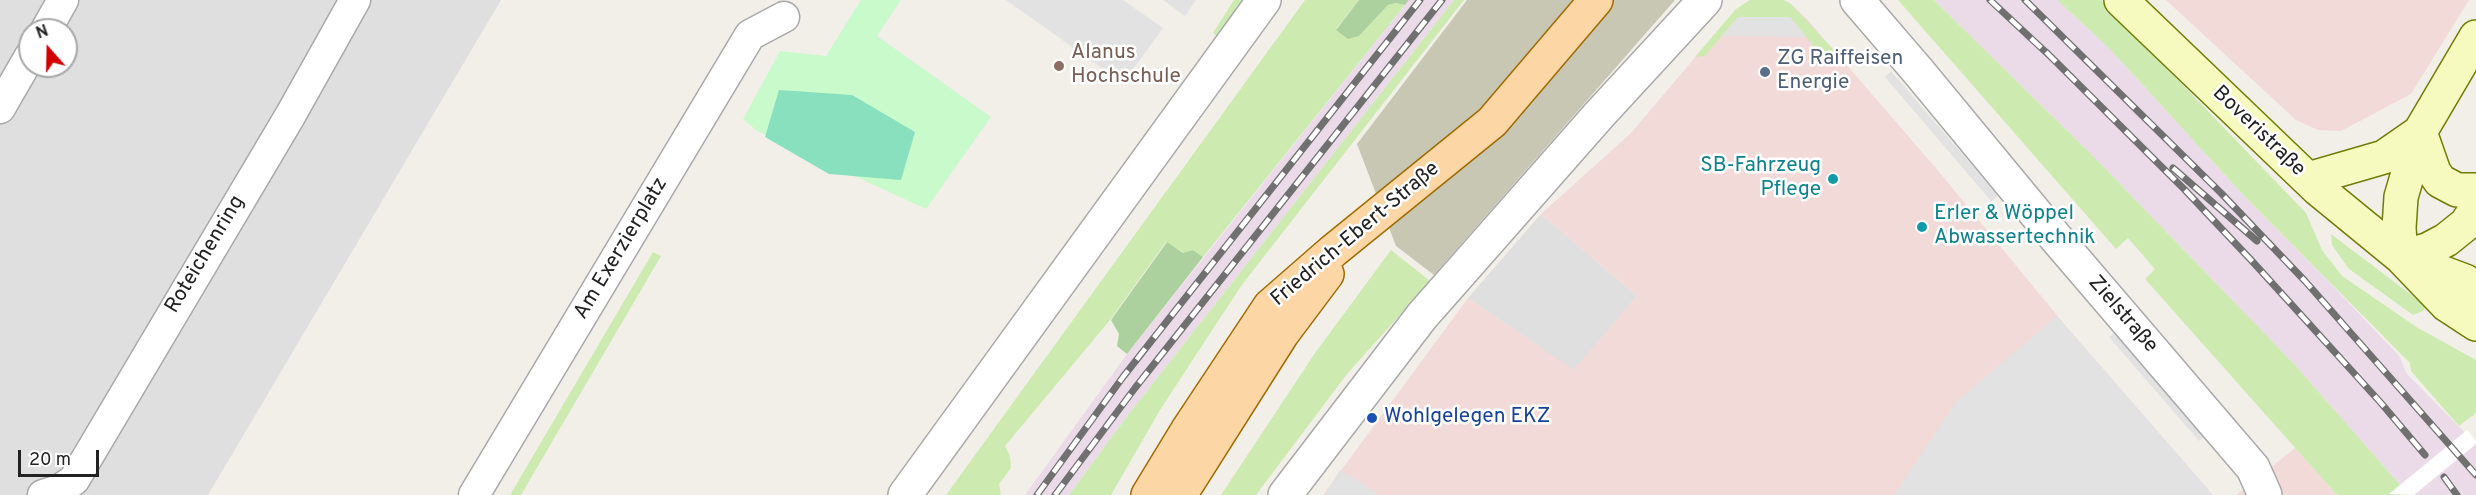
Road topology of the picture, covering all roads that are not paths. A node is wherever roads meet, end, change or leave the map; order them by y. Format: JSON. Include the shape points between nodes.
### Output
{"nodes":[{"id":1,"x":63,"y":0,"type":"edge"},
{"id":2,"x":355,"y":0,"type":"edge"},
{"id":3,"x":1264,"y":0,"type":"edge"},
{"id":4,"x":1596,"y":0,"type":"edge"},
{"id":5,"x":1617,"y":0,"type":"edge"},
{"id":6,"x":1857,"y":0,"type":"edge"},
{"id":7,"x":2121,"y":0,"type":"edge"},
{"id":8,"x":1702,"y":1,"type":"edge"},
{"id":9,"x":784,"y":17,"type":"dead end"},
{"id":10,"x":52,"y":18,"type":"edge"},
{"id":11,"x":2476,"y":37,"type":"edge"},
{"id":12,"x":18,"y":77,"type":"edge"},
{"id":13,"x":0,"y":108,"type":"edge"},
{"id":14,"x":2420,"y":132,"type":"junction"},
{"id":15,"x":2308,"y":179,"type":"junction"},
{"id":16,"x":2476,"y":190,"type":"edge"},
{"id":17,"x":2476,"y":209,"type":"edge"},
{"id":18,"x":2401,"y":257,"type":"junction"},
{"id":19,"x":2476,"y":288,"type":"edge"},
{"id":20,"x":2476,"y":324,"type":"edge"},
{"id":21,"x":43,"y":495,"type":"edge"},
{"id":22,"x":474,"y":495,"type":"edge"},
{"id":23,"x":905,"y":495,"type":"edge"},
{"id":24,"x":1148,"y":495,"type":"edge"},
{"id":25,"x":1180,"y":495,"type":"edge"},
{"id":26,"x":1285,"y":495,"type":"edge"},
{"id":27,"x":2265,"y":495,"type":"edge"}],
"edges":[{"from":1,"to":10,"type":"street"},
{"from":2,"to":21,"type":"street","name":"Roteichenring","via":[[74,480]]},
{"from":3,"to":23,"type":"street"},
{"from":4,"to":24,"type":"main road","name":"Friedrich-Ebert-Straße","via":[[1492,122],[1270,306]]},
{"from":5,"to":25,"type":"main road","name":"Friedrich-Ebert-Straße","via":[[1529,110],[1390,216],[1332,266],[1282,334]]},
{"from":6,"to":27,"type":"street","name":"Zielstraße","via":[[2253,468]]},
{"from":7,"to":15,"type":"main road","name":"Boveristraße"},
{"from":8,"to":26,"type":"street","via":[[1422,316]]},
{"from":9,"to":22,"type":"street","name":"Am Exerzierplatz","via":[[750,35]]},
{"from":11,"to":14,"type":"main road"},
{"from":12,"to":13,"type":"street"},
{"from":14,"to":15,"type":"main road","via":[[2384,157]]},
{"from":14,"to":16,"type":"main road","via":[[2440,180],[2457,190]]},
{"from":14,"to":18,"type":"main road","via":[[2401,197]]},
{"from":15,"to":18,"type":"main road","name":"Boveristraße"},
{"from":17,"to":18,"type":"main road","via":[[2466,224],[2446,240]]},
{"from":18,"to":19,"type":"main road"},
{"from":18,"to":20,"type":"main road","via":[[2434,293]]}]}
